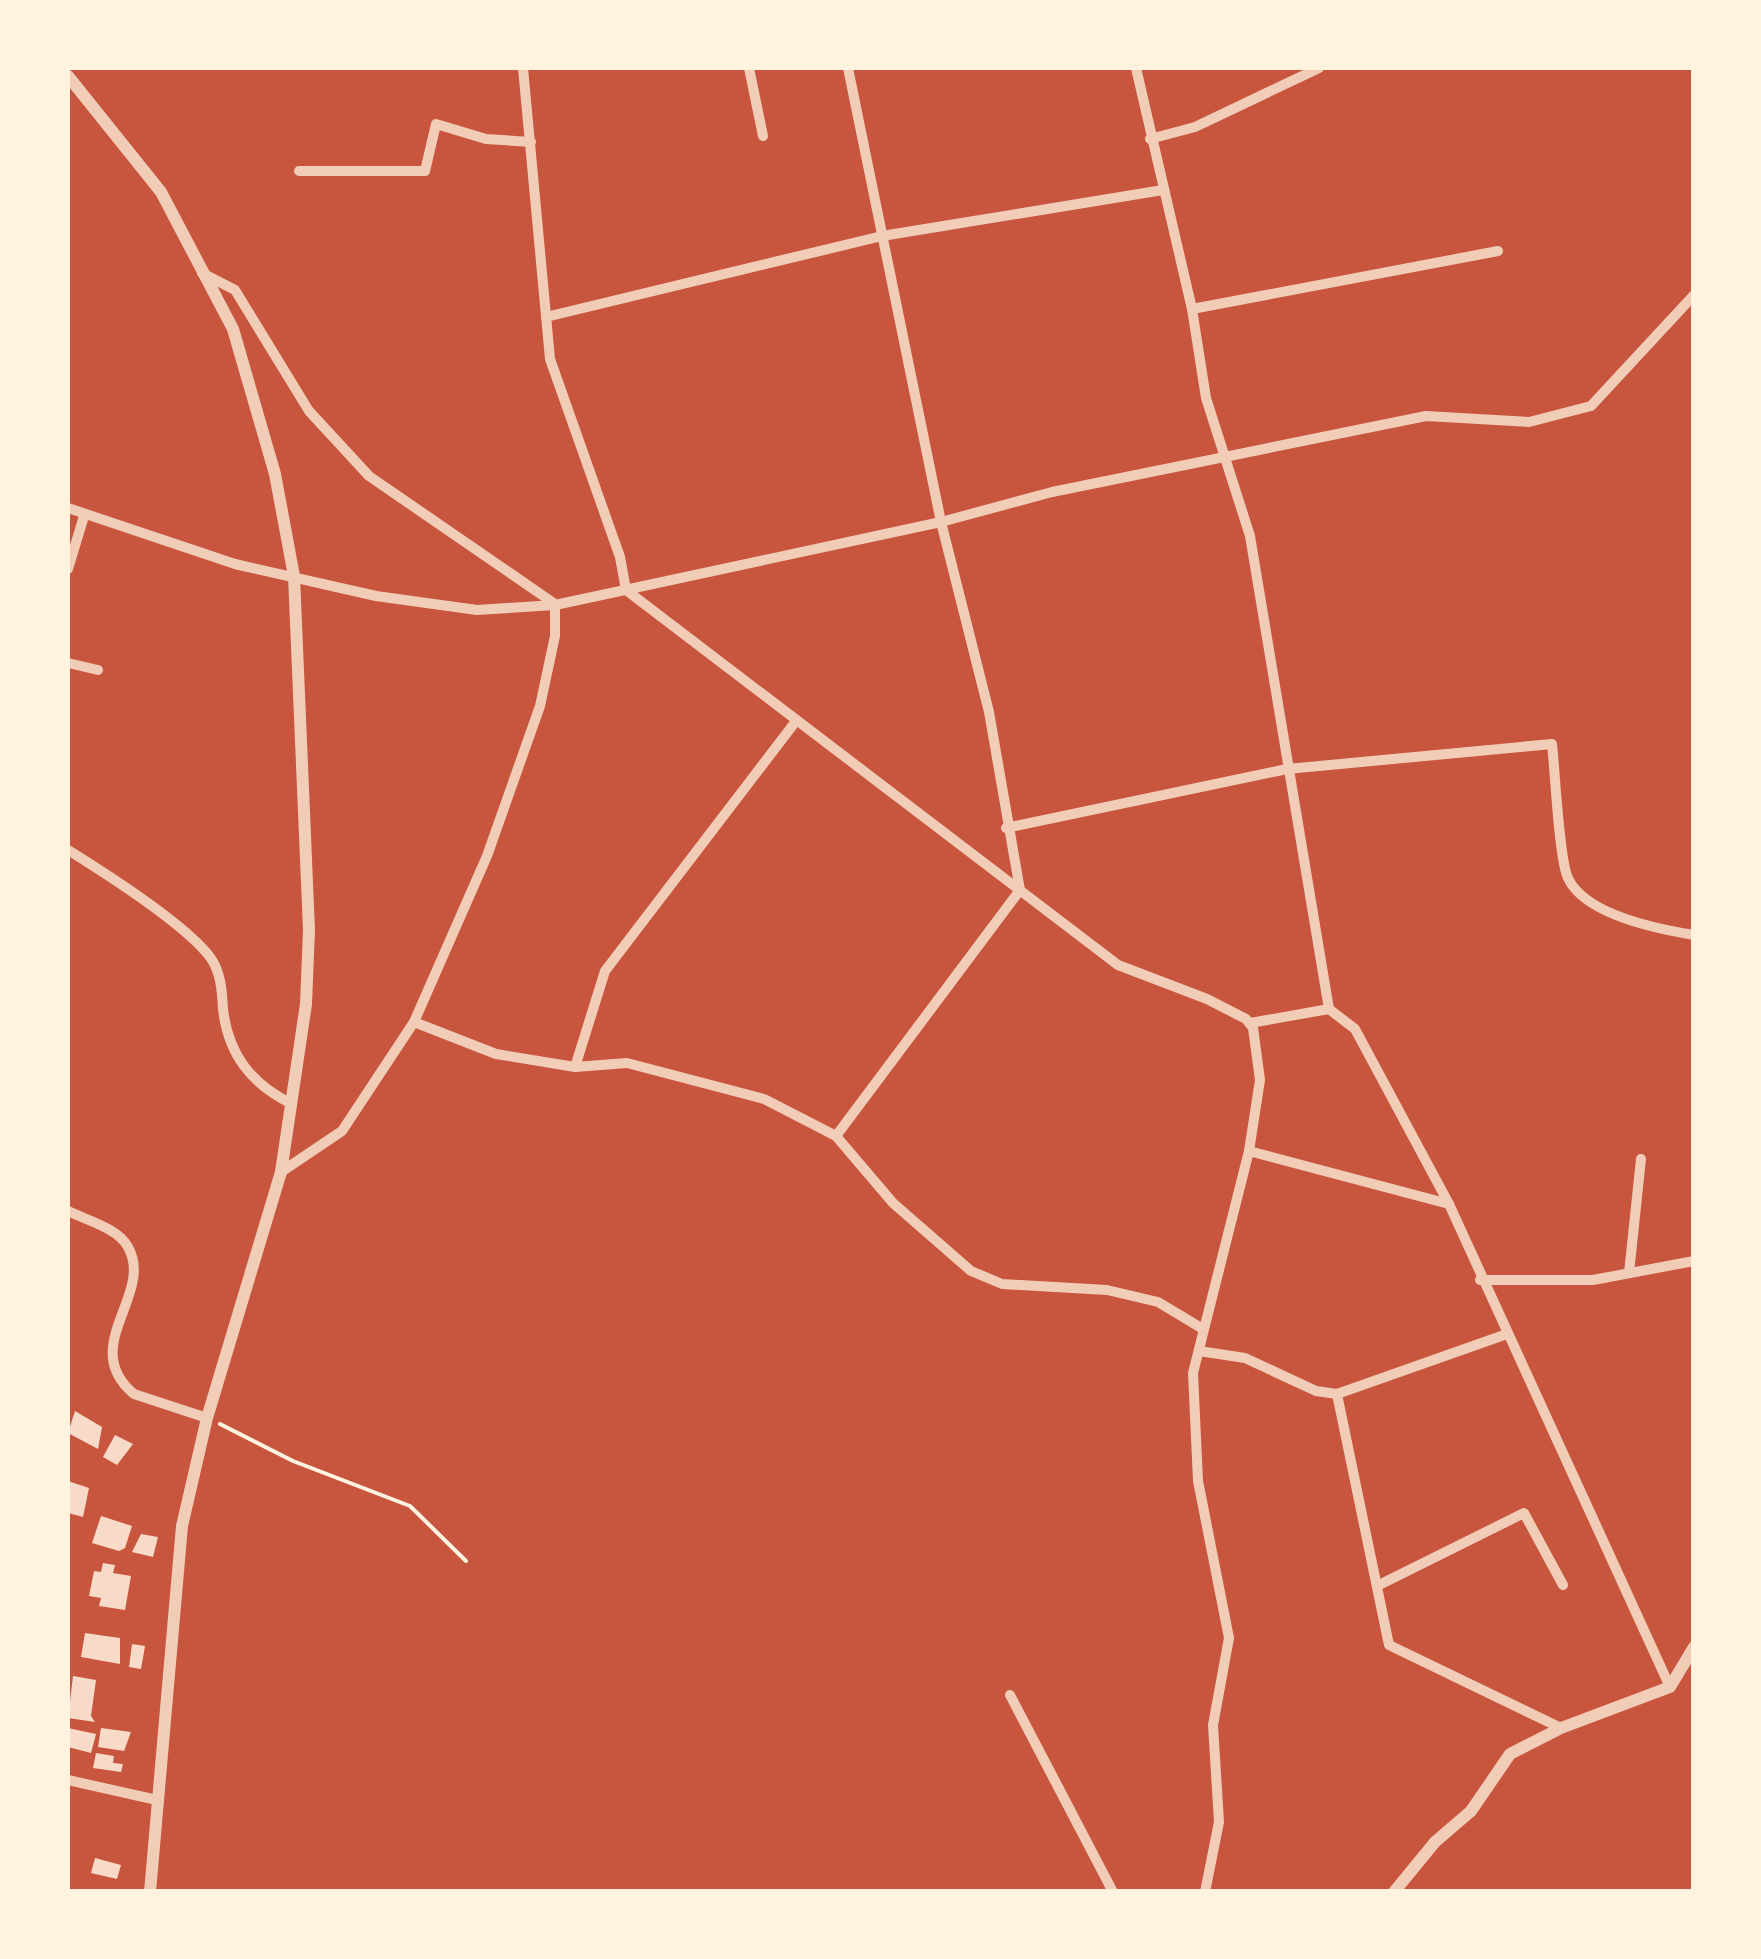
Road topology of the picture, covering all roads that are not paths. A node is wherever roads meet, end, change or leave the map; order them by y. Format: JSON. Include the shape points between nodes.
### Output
{"nodes":[{"id":1,"x":522,"y":68,"type":"edge"},
{"id":2,"x":749,"y":68,"type":"edge"},
{"id":3,"x":848,"y":68,"type":"edge"},
{"id":4,"x":1136,"y":68,"type":"edge"},
{"id":5,"x":1319,"y":68,"type":"edge"},
{"id":6,"x":68,"y":76,"type":"edge"},
{"id":7,"x":762,"y":136,"type":"dead end"},
{"id":8,"x":1150,"y":140,"type":"junction"},
{"id":9,"x":530,"y":142,"type":"junction"},
{"id":10,"x":299,"y":171,"type":"dead end"},
{"id":11,"x":1163,"y":190,"type":"junction"},
{"id":12,"x":882,"y":236,"type":"junction"},
{"id":13,"x":1498,"y":251,"type":"dead end"},
{"id":14,"x":202,"y":273,"type":"junction"},
{"id":15,"x":1694,"y":296,"type":"edge"},
{"id":16,"x":1192,"y":308,"type":"junction"},
{"id":17,"x":546,"y":317,"type":"junction"},
{"id":18,"x":1224,"y":460,"type":"junction"},
{"id":19,"x":68,"y":508,"type":"edge"},
{"id":20,"x":84,"y":516,"type":"junction"},
{"id":21,"x":941,"y":522,"type":"junction"},
{"id":22,"x":68,"y":569,"type":"edge"},
{"id":23,"x":294,"y":576,"type":"junction"},
{"id":24,"x":626,"y":590,"type":"junction"},
{"id":25,"x":555,"y":605,"type":"junction"},
{"id":26,"x":68,"y":663,"type":"edge"},
{"id":27,"x":98,"y":670,"type":"dead end"},
{"id":28,"x":796,"y":721,"type":"junction"},
{"id":29,"x":1286,"y":769,"type":"junction"},
{"id":30,"x":1006,"y":828,"type":"junction"},
{"id":31,"x":68,"y":850,"type":"edge"},
{"id":32,"x":1020,"y":890,"type":"junction"},
{"id":33,"x":1694,"y":935,"type":"edge"},
{"id":34,"x":1329,"y":1009,"type":"junction"},
{"id":35,"x":414,"y":1022,"type":"junction"},
{"id":36,"x":1250,"y":1023,"type":"junction"},
{"id":37,"x":575,"y":1067,"type":"junction"},
{"id":38,"x":292,"y":1104,"type":"junction"},
{"id":39,"x":836,"y":1136,"type":"junction"},
{"id":40,"x":1250,"y":1151,"type":"junction"},
{"id":41,"x":1640,"y":1160,"type":"dead end"},
{"id":42,"x":281,"y":1172,"type":"junction"},
{"id":43,"x":1449,"y":1204,"type":"junction"},
{"id":44,"x":68,"y":1211,"type":"edge"},
{"id":45,"x":1694,"y":1260,"type":"edge"},
{"id":46,"x":1629,"y":1273,"type":"junction"},
{"id":47,"x":1480,"y":1280,"type":"junction"},
{"id":48,"x":1203,"y":1329,"type":"junction"},
{"id":49,"x":1507,"y":1334,"type":"junction"},
{"id":50,"x":1198,"y":1351,"type":"junction"},
{"id":51,"x":1337,"y":1394,"type":"junction"},
{"id":52,"x":207,"y":1418,"type":"junction"},
{"id":53,"x":1376,"y":1586,"type":"junction"},
{"id":54,"x":1563,"y":1586,"type":"dead end"},
{"id":55,"x":1694,"y":1646,"type":"edge"},
{"id":56,"x":1670,"y":1687,"type":"junction"},
{"id":57,"x":1010,"y":1695,"type":"dead end"},
{"id":58,"x":1561,"y":1728,"type":"junction"},
{"id":59,"x":68,"y":1780,"type":"edge"},
{"id":60,"x":157,"y":1800,"type":"junction"},
{"id":61,"x":150,"y":1892,"type":"edge"},
{"id":62,"x":1113,"y":1892,"type":"edge"},
{"id":63,"x":1204,"y":1892,"type":"edge"},
{"id":64,"x":1394,"y":1892,"type":"edge"}],
"edges":[{"from":1,"to":9,"type":"street"},
{"from":2,"to":7,"type":"street"},
{"from":3,"to":12,"type":"street"},
{"from":4,"to":8,"type":"street"},
{"from":5,"to":8,"type":"street"},
{"from":6,"to":14,"type":"street","via":[[161,192]]},
{"from":8,"to":11,"type":"street"},
{"from":9,"to":10,"type":"street","via":[[486,140],[436,124],[425,171]]},
{"from":9,"to":17,"type":"street"},
{"from":11,"to":12,"type":"street"},
{"from":11,"to":16,"type":"street"},
{"from":12,"to":17,"type":"street"},
{"from":12,"to":21,"type":"street"},
{"from":13,"to":16,"type":"street"},
{"from":14,"to":23,"type":"street","via":[[248,371]]},
{"from":14,"to":25,"type":"street","via":[[235,290],[309,410],[369,476]]},
{"from":15,"to":18,"type":"street","via":[[1591,406],[1530,422],[1426,416]]},
{"from":16,"to":18,"type":"street"},
{"from":17,"to":24,"type":"street","via":[[550,359]]},
{"from":18,"to":21,"type":"street","via":[[1052,492]]},
{"from":18,"to":29,"type":"street","via":[[1250,536]]},
{"from":19,"to":20,"type":"street"},
{"from":20,"to":22,"type":"street"},
{"from":20,"to":23,"type":"street"},
{"from":21,"to":24,"type":"street"},
{"from":21,"to":30,"type":"street","via":[[990,712]]},
{"from":23,"to":25,"type":"street","via":[[477,610]]},
{"from":23,"to":38,"type":"street","via":[[309,930]]},
{"from":24,"to":25,"type":"street"},
{"from":24,"to":28,"type":"street"},
{"from":25,"to":35,"type":"street","via":[[540,706],[487,856]]},
{"from":26,"to":27,"type":"street"},
{"from":28,"to":32,"type":"street"},
{"from":28,"to":37,"type":"street","via":[[605,970]]},
{"from":29,"to":30,"type":"street"},
{"from":29,"to":33,"type":"street","via":[[1552,744],[1568,878],[1594,904],[1645,928]]},
{"from":29,"to":34,"type":"street"},
{"from":30,"to":32,"type":"street"},
{"from":31,"to":38,"type":"street","via":[[208,954],[221,981],[227,1032],[246,1072]]},
{"from":32,"to":36,"type":"street","via":[[1118,966],[1208,999]]},
{"from":32,"to":39,"type":"street"},
{"from":34,"to":36,"type":"street"},
{"from":34,"to":43,"type":"street","via":[[1355,1029],[1372,1056]]},
{"from":35,"to":37,"type":"street","via":[[496,1054]]},
{"from":35,"to":42,"type":"street","via":[[342,1132]]},
{"from":36,"to":40,"type":"street","via":[[1260,1068]]},
{"from":37,"to":39,"type":"street","via":[[628,1064],[764,1099]]},
{"from":38,"to":42,"type":"street"},
{"from":39,"to":48,"type":"street","via":[[894,1203],[971,1270],[1002,1284],[1107,1290],[1158,1302]]},
{"from":40,"to":43,"type":"street"},
{"from":40,"to":48,"type":"street"},
{"from":41,"to":46,"type":"street"},
{"from":42,"to":52,"type":"street"},
{"from":43,"to":47,"type":"street"},
{"from":44,"to":52,"type":"street","via":[[128,1246],[134,1275],[112,1361],[125,1386]]},
{"from":45,"to":46,"type":"street"},
{"from":46,"to":47,"type":"street","via":[[1593,1280]]},
{"from":47,"to":49,"type":"street"},
{"from":48,"to":50,"type":"street"},
{"from":49,"to":51,"type":"street"},
{"from":49,"to":56,"type":"street"},
{"from":50,"to":51,"type":"street","via":[[1245,1358]]},
{"from":50,"to":63,"type":"street","via":[[1192,1402],[1198,1480],[1229,1638],[1212,1725],[1219,1822]]},
{"from":51,"to":53,"type":"street"},
{"from":52,"to":60,"type":"street","via":[[182,1526]]},
{"from":53,"to":54,"type":"street","via":[[1524,1513]]},
{"from":53,"to":58,"type":"street","via":[[1389,1645]]},
{"from":55,"to":56,"type":"street"},
{"from":56,"to":58,"type":"street"},
{"from":57,"to":62,"type":"street"},
{"from":58,"to":64,"type":"street","via":[[1510,1754],[1471,1811]]},
{"from":59,"to":60,"type":"street"},
{"from":60,"to":61,"type":"street"}]}
